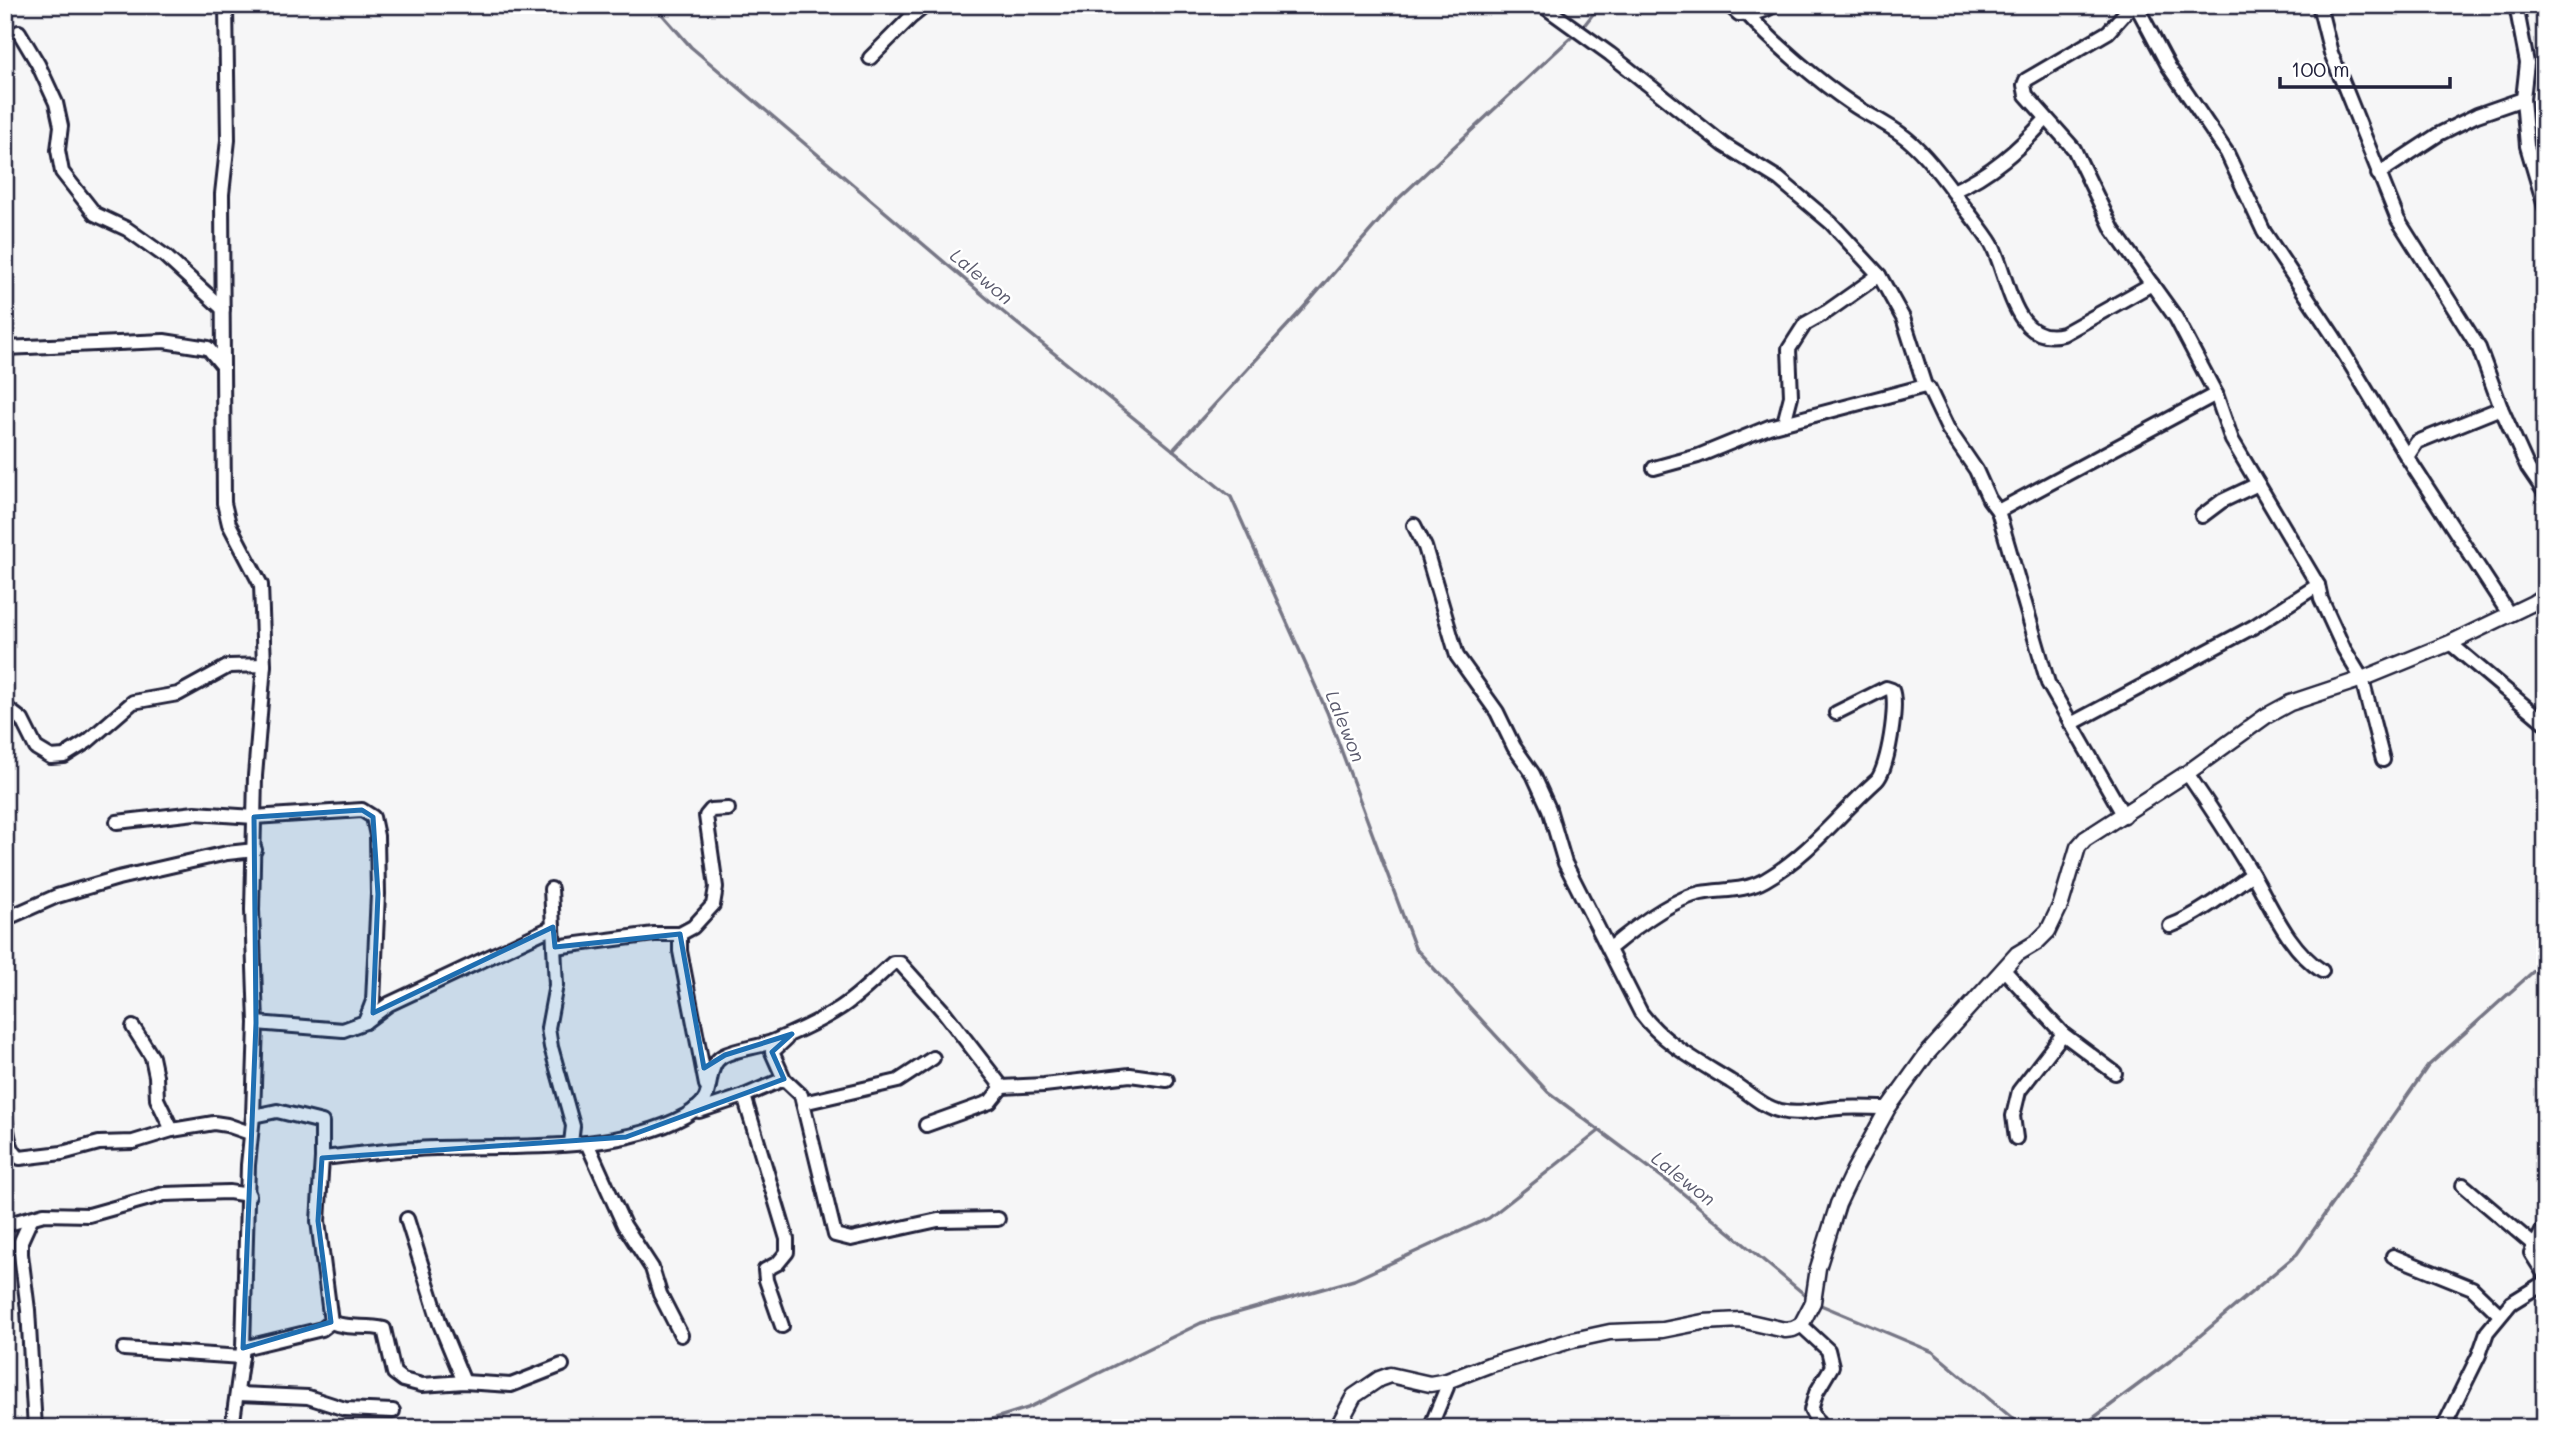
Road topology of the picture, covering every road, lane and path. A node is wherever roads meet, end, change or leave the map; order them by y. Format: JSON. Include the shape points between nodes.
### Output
{"nodes":[{"id":1,"x":226,"y":5,"type":"edge"},
{"id":2,"x":926,"y":5,"type":"edge"},
{"id":3,"x":1542,"y":5,"type":"edge"},
{"id":4,"x":1728,"y":5,"type":"edge"},
{"id":5,"x":1774,"y":5,"type":"edge"},
{"id":6,"x":2134,"y":5,"type":"edge"},
{"id":7,"x":2319,"y":5,"type":"edge"},
{"id":8,"x":2516,"y":5,"type":"edge"},
{"id":9,"x":1747,"y":15,"type":"junction"},
{"id":10,"x":19,"y":32,"type":"dead end"},
{"id":11,"x":870,"y":58,"type":"dead end"},
{"id":12,"x":2523,"y":99,"type":"junction"},
{"id":13,"x":2046,"y":119,"type":"junction"},
{"id":14,"x":2378,"y":174,"type":"junction"},
{"id":15,"x":1953,"y":191,"type":"junction"},
{"id":16,"x":2545,"y":207,"type":"edge"},
{"id":17,"x":1879,"y":275,"type":"junction"},
{"id":18,"x":2152,"y":284,"type":"junction"},
{"id":19,"x":223,"y":309,"type":"junction"},
{"id":20,"x":5,"y":348,"type":"edge"},
{"id":21,"x":223,"y":366,"type":"junction"},
{"id":22,"x":1925,"y":386,"type":"junction"},
{"id":23,"x":2216,"y":394,"type":"junction"},
{"id":24,"x":2501,"y":408,"type":"junction"},
{"id":25,"x":1784,"y":423,"type":"junction"},
{"id":26,"x":2407,"y":457,"type":"junction"},
{"id":27,"x":1654,"y":468,"type":"dead end"},
{"id":28,"x":2258,"y":484,"type":"junction"},
{"id":29,"x":2545,"y":493,"type":"edge"},
{"id":30,"x":1998,"y":511,"type":"junction"},
{"id":31,"x":2202,"y":516,"type":"dead end"},
{"id":32,"x":1414,"y":525,"type":"dead end"},
{"id":33,"x":2318,"y":585,"type":"junction"},
{"id":34,"x":2545,"y":595,"type":"edge"},
{"id":35,"x":2509,"y":614,"type":"junction"},
{"id":36,"x":2449,"y":643,"type":"junction"},
{"id":37,"x":264,"y":665,"type":"junction"},
{"id":38,"x":2362,"y":679,"type":"junction"},
{"id":39,"x":5,"y":707,"type":"edge"},
{"id":40,"x":1836,"y":713,"type":"dead end"},
{"id":41,"x":2545,"y":723,"type":"edge"},
{"id":42,"x":2071,"y":724,"type":"junction"},
{"id":43,"x":2383,"y":760,"type":"dead end"},
{"id":44,"x":2188,"y":773,"type":"junction"},
{"id":45,"x":728,"y":810,"type":"dead end"},
{"id":46,"x":2124,"y":816,"type":"junction"},
{"id":47,"x":254,"y":817,"type":"junction"},
{"id":48,"x":117,"y":822,"type":"dead end"},
{"id":49,"x":255,"y":850,"type":"junction"},
{"id":50,"x":2252,"y":874,"type":"junction"},
{"id":51,"x":551,"y":889,"type":"dead end"},
{"id":52,"x":5,"y":919,"type":"edge"},
{"id":53,"x":2170,"y":926,"type":"dead end"},
{"id":54,"x":553,"y":927,"type":"junction"},
{"id":55,"x":680,"y":934,"type":"junction"},
{"id":56,"x":555,"y":947,"type":"junction"},
{"id":57,"x":1609,"y":949,"type":"junction"},
{"id":58,"x":2004,"y":970,"type":"junction"},
{"id":59,"x":2322,"y":971,"type":"dead end"},
{"id":60,"x":365,"y":1022,"type":"junction"},
{"id":61,"x":256,"y":1023,"type":"junction"},
{"id":62,"x":133,"y":1027,"type":"dead end"},
{"id":63,"x":792,"y":1034,"type":"junction"},
{"id":64,"x":2063,"y":1034,"type":"junction"},
{"id":65,"x":933,"y":1058,"type":"dead end"},
{"id":66,"x":2115,"y":1073,"type":"dead end"},
{"id":67,"x":784,"y":1079,"type":"junction"},
{"id":68,"x":1167,"y":1080,"type":"dead end"},
{"id":69,"x":1002,"y":1087,"type":"junction"},
{"id":70,"x":707,"y":1093,"type":"junction"},
{"id":71,"x":744,"y":1097,"type":"junction"},
{"id":72,"x":803,"y":1103,"type":"junction"},
{"id":73,"x":1888,"y":1108,"type":"junction"},
{"id":74,"x":695,"y":1109,"type":"junction"},
{"id":75,"x":253,"y":1116,"type":"junction"},
{"id":76,"x":5,"y":1119,"type":"edge"},
{"id":77,"x":926,"y":1125,"type":"dead end"},
{"id":78,"x":172,"y":1130,"type":"junction"},
{"id":79,"x":250,"y":1133,"type":"junction"},
{"id":80,"x":2016,"y":1139,"type":"dead end"},
{"id":81,"x":571,"y":1143,"type":"junction"},
{"id":82,"x":587,"y":1143,"type":"junction"},
{"id":83,"x":322,"y":1158,"type":"junction"},
{"id":84,"x":2463,"y":1185,"type":"dead end"},
{"id":85,"x":249,"y":1195,"type":"junction"},
{"id":86,"x":31,"y":1219,"type":"junction"},
{"id":87,"x":407,"y":1219,"type":"dead end"},
{"id":88,"x":998,"y":1219,"type":"dead end"},
{"id":89,"x":5,"y":1224,"type":"edge"},
{"id":90,"x":2545,"y":1226,"type":"edge"},
{"id":91,"x":2535,"y":1246,"type":"junction"},
{"id":92,"x":2393,"y":1256,"type":"dead end"},
{"id":93,"x":2545,"y":1275,"type":"edge"},
{"id":94,"x":2545,"y":1282,"type":"edge"},
{"id":95,"x":2500,"y":1315,"type":"junction"},
{"id":96,"x":331,"y":1322,"type":"junction"},
{"id":97,"x":1801,"y":1325,"type":"junction"},
{"id":98,"x":782,"y":1326,"type":"dead end"},
{"id":99,"x":681,"y":1335,"type":"dead end"},
{"id":100,"x":124,"y":1349,"type":"dead end"},
{"id":101,"x":242,"y":1353,"type":"junction"},
{"id":102,"x":562,"y":1365,"type":"dead end"},
{"id":103,"x":1447,"y":1381,"type":"junction"},
{"id":104,"x":464,"y":1382,"type":"junction"},
{"id":105,"x":238,"y":1394,"type":"junction"},
{"id":106,"x":393,"y":1411,"type":"dead end"},
{"id":107,"x":35,"y":1428,"type":"edge"},
{"id":108,"x":232,"y":1428,"type":"edge"},
{"id":109,"x":1337,"y":1428,"type":"edge"},
{"id":110,"x":1430,"y":1428,"type":"edge"},
{"id":111,"x":1823,"y":1428,"type":"edge"},
{"id":112,"x":2443,"y":1428,"type":"edge"}],
"edges":[{"from":1,"to":19,"type":"street"},
{"from":2,"to":11,"type":"street"},
{"from":3,"to":17,"type":"street","via":[[1724,145],[1779,179],[1831,223]]},
{"from":4,"to":9,"type":"street"},
{"from":5,"to":9,"type":"street"},
{"from":6,"to":13,"type":"street","via":[[2108,32],[2026,80],[2025,95]]},
{"from":6,"to":26,"type":"street","via":[[2169,68],[2227,153],[2264,232]]},
{"from":7,"to":14,"type":"street","via":[[2331,53]]},
{"from":8,"to":12,"type":"street","via":[[2527,63]]},
{"from":9,"to":15,"type":"street","via":[[1850,103],[1903,135]]},
{"from":10,"to":19,"type":"street","via":[[56,103],[62,172],[95,214],[127,229],[165,256]]},
{"from":12,"to":14,"type":"street","via":[[2439,134]]},
{"from":12,"to":16,"type":"street","via":[[2527,146]]},
{"from":13,"to":15,"type":"street","via":[[2006,158]]},
{"from":13,"to":18,"type":"street","via":[[2074,149],[2113,230]]},
{"from":14,"to":24,"type":"street","via":[[2398,220],[2479,348]]},
{"from":15,"to":18,"type":"street","via":[[1991,244],[2016,307],[2034,332],[2048,337],[2063,334]]},
{"from":17,"to":22,"type":"street","via":[[1903,318]]},
{"from":17,"to":25,"type":"street","via":[[1805,324],[1789,349],[1791,396]]},
{"from":18,"to":23,"type":"street","via":[[2189,340]]},
{"from":19,"to":21,"type":"street"},
{"from":20,"to":21,"type":"street","via":[[164,341],[208,348]]},
{"from":21,"to":37,"type":"street","via":[[224,503],[229,524],[261,585]]},
{"from":22,"to":25,"type":"street"},
{"from":22,"to":30,"type":"street"},
{"from":23,"to":28,"type":"street","via":[[2232,440]]},
{"from":23,"to":30,"type":"street"},
{"from":24,"to":26,"type":"street","via":[[2417,442]]},
{"from":24,"to":29,"type":"street","via":[[2528,468]]},
{"from":25,"to":27,"type":"street"},
{"from":26,"to":35,"type":"street"},
{"from":28,"to":31,"type":"street"},
{"from":28,"to":33,"type":"street"},
{"from":30,"to":42,"type":"street","via":[[2038,654]]},
{"from":32,"to":57,"type":"street","via":[[1425,547],[1457,656],[1533,774],[1565,863]]},
{"from":33,"to":38,"type":"street","via":[[2344,649]]},
{"from":33,"to":42,"type":"street","via":[[2253,627]]},
{"from":34,"to":35,"type":"street"},
{"from":35,"to":36,"type":"street"},
{"from":36,"to":38,"type":"street"},
{"from":36,"to":41,"type":"street"},
{"from":37,"to":39,"type":"street","via":[[229,666],[178,694],[133,702],[88,741],[64,755],[51,757],[36,748],[22,720]]},
{"from":37,"to":47,"type":"street"},
{"from":38,"to":43,"type":"street"},
{"from":38,"to":44,"type":"street","via":[[2290,703]]},
{"from":40,"to":57,"type":"street","via":[[1886,688],[1892,690],[1893,727],[1884,769],[1877,779],[1821,836],[1767,879],[1747,888],[1690,897]]},
{"from":42,"to":46,"type":"street"},
{"from":44,"to":46,"type":"street"},
{"from":44,"to":50,"type":"street"},
{"from":45,"to":55,"type":"street","via":[[711,810],[706,816],[716,887],[713,905]]},
{"from":46,"to":58,"type":"street","via":[[2078,847],[2048,931]]},
{"from":47,"to":48,"type":"street","via":[[195,813]]},
{"from":47,"to":49,"type":"street"},
{"from":47,"to":60,"type":"street","via":[[362,810],[373,817],[379,894],[373,1001]]},
{"from":49,"to":52,"type":"street","via":[[118,878],[57,896]]},
{"from":49,"to":61,"type":"street"},
{"from":50,"to":53,"type":"street","via":[[2190,919]]},
{"from":50,"to":59,"type":"street","via":[[2286,933],[2307,962]]},
{"from":51,"to":54,"type":"street"},
{"from":54,"to":56,"type":"street"},
{"from":54,"to":60,"type":"street","via":[[389,1004]]},
{"from":55,"to":56,"type":"street"},
{"from":55,"to":70,"type":"street"},
{"from":56,"to":81,"type":"street","via":[[556,985],[548,1028],[573,1126]]},
{"from":57,"to":73,"type":"street","via":[[1650,1025],[1680,1051],[1768,1107],[1791,1113]]},
{"from":58,"to":64,"type":"street"},
{"from":58,"to":73,"type":"street","via":[[1926,1055]]},
{"from":60,"to":61,"type":"street","via":[[343,1030]]},
{"from":61,"to":75,"type":"street"},
{"from":62,"to":78,"type":"street","via":[[152,1057],[158,1099]]},
{"from":63,"to":67,"type":"street","via":[[772,1052]]},
{"from":63,"to":69,"type":"street","via":[[843,1007],[893,963],[900,963]]},
{"from":63,"to":70,"type":"street","via":[[718,1059]]},
{"from":64,"to":66,"type":"street"},
{"from":64,"to":80,"type":"street","via":[[2019,1091],[2013,1116]]},
{"from":65,"to":72,"type":"street","via":[[898,1081]]},
{"from":67,"to":71,"type":"street"},
{"from":67,"to":72,"type":"street"},
{"from":68,"to":69,"type":"street","via":[[1130,1075]]},
{"from":69,"to":77,"type":"street","via":[[990,1102]]},
{"from":70,"to":74,"type":"street"},
{"from":71,"to":74,"type":"street"},
{"from":71,"to":98,"type":"street","via":[[787,1239],[788,1252],[765,1270]]},
{"from":72,"to":88,"type":"street","via":[[835,1235],[850,1239],[938,1220]]},
{"from":73,"to":97,"type":"street","via":[[1838,1204],[1818,1268],[1813,1302]]},
{"from":74,"to":82,"type":"street","via":[[658,1127]]},
{"from":75,"to":79,"type":"street"},
{"from":75,"to":83,"type":"street","via":[[277,1111],[322,1122]]},
{"from":76,"to":78,"type":"street","via":[[12,1148],[20,1158],[99,1143],[133,1142]]},
{"from":78,"to":79,"type":"street","via":[[220,1123]]},
{"from":79,"to":85,"type":"street"},
{"from":81,"to":82,"type":"street"},
{"from":81,"to":83,"type":"street"},
{"from":82,"to":99,"type":"street"},
{"from":83,"to":96,"type":"street","via":[[318,1221]]},
{"from":84,"to":91,"type":"street"},
{"from":85,"to":86,"type":"street","via":[[164,1194],[89,1215],[44,1214]]},
{"from":85,"to":101,"type":"street"},
{"from":86,"to":89,"type":"street"},
{"from":86,"to":107,"type":"street","via":[[21,1241],[21,1254]]},
{"from":87,"to":104,"type":"street","via":[[440,1324]]},
{"from":90,"to":91,"type":"street"},
{"from":91,"to":93,"type":"street","via":[[2530,1253]]},
{"from":92,"to":95,"type":"street","via":[[2472,1288]]},
{"from":94,"to":95,"type":"street"},
{"from":95,"to":112,"type":"street","via":[[2487,1332]]},
{"from":96,"to":101,"type":"street","via":[[322,1329]]},
{"from":96,"to":104,"type":"street","via":[[344,1328],[384,1329],[394,1373],[403,1380],[422,1385]]},
{"from":97,"to":103,"type":"street","via":[[1785,1329],[1741,1320],[1662,1331],[1610,1332],[1564,1342]]},
{"from":97,"to":111,"type":"street","via":[[1828,1350],[1832,1366],[1811,1410]]},
{"from":100,"to":101,"type":"street"},
{"from":101,"to":105,"type":"street"},
{"from":102,"to":104,"type":"street","via":[[511,1384]]},
{"from":103,"to":109,"type":"street","via":[[1430,1384],[1390,1375],[1379,1378],[1354,1396]]},
{"from":103,"to":110,"type":"street"},
{"from":105,"to":106,"type":"street","via":[[308,1397],[345,1409]]},
{"from":105,"to":108,"type":"street"}]}
